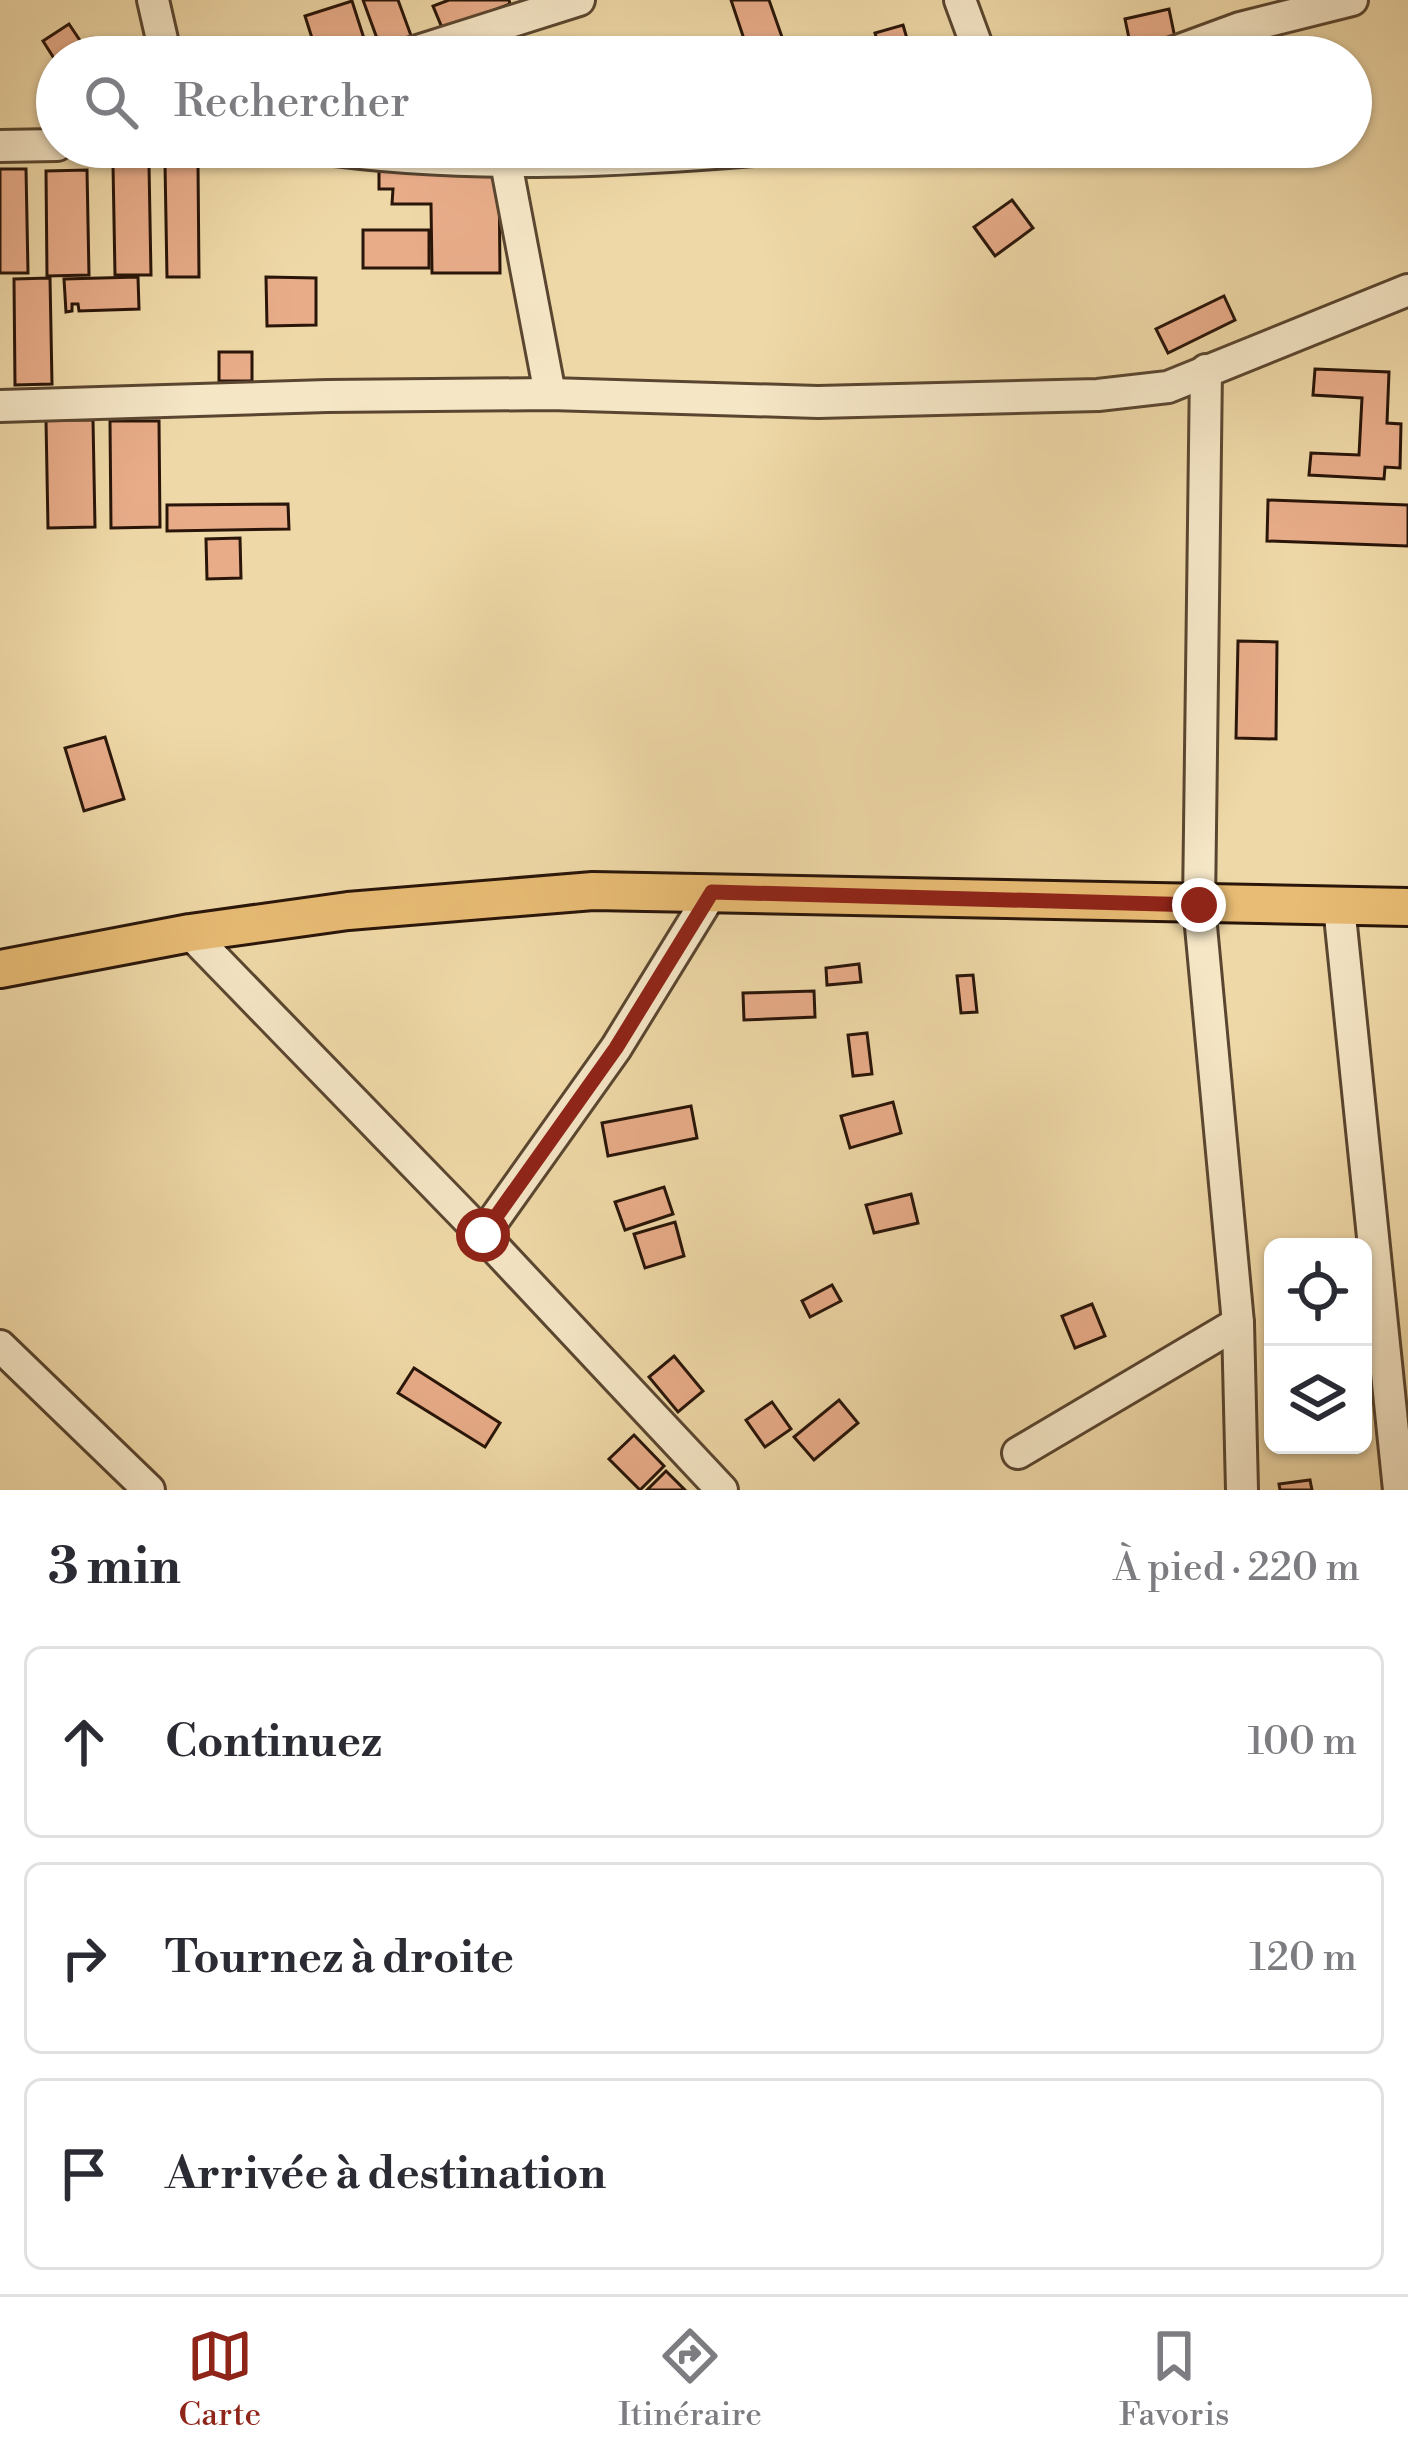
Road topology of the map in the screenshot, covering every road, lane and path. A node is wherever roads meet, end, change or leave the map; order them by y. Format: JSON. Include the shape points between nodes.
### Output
{"nodes":[{"id":1,"x":153,"y":0,"type":"edge"},
{"id":2,"x":578,"y":0,"type":"edge"},
{"id":3,"x":960,"y":0,"type":"edge"},
{"id":4,"x":1352,"y":0,"type":"edge"},
{"id":5,"x":161,"y":36,"type":"edge"},
{"id":6,"x":502,"y":36,"type":"edge"},
{"id":7,"x":973,"y":36,"type":"edge"},
{"id":8,"x":1218,"y":36,"type":"edge"},
{"id":9,"x":0,"y":146,"type":"edge"},
{"id":10,"x":36,"y":146,"type":"edge"},
{"id":11,"x":507,"y":168,"type":"edge"},
{"id":12,"x":1408,"y":290,"type":"edge"},
{"id":13,"x":1206,"y":370,"type":"junction"},
{"id":14,"x":550,"y":394,"type":"junction"},
{"id":15,"x":0,"y":406,"type":"edge"},
{"id":16,"x":712,"y":892,"type":"junction"},
{"id":17,"x":1199,"y":905,"type":"junction"},
{"id":18,"x":1339,"y":906,"type":"junction"},
{"id":19,"x":1408,"y":907,"type":"edge"},
{"id":20,"x":190,"y":933,"type":"junction"},
{"id":21,"x":0,"y":969,"type":"edge"},
{"id":22,"x":483,"y":1235,"type":"junction"},
{"id":23,"x":1238,"y":1323,"type":"junction"},
{"id":24,"x":0,"y":1346,"type":"edge"},
{"id":25,"x":1018,"y":1453,"type":"dead end"},
{"id":26,"x":149,"y":1490,"type":"edge"},
{"id":27,"x":722,"y":1490,"type":"edge"},
{"id":28,"x":1242,"y":1490,"type":"edge"},
{"id":29,"x":1399,"y":1490,"type":"edge"}],
"edges":[{"from":1,"to":5,"type":"street"},
{"from":2,"to":6,"type":"street"},
{"from":3,"to":7,"type":"street"},
{"from":4,"to":8,"type":"street"},
{"from":9,"to":10,"type":"street"},
{"from":11,"to":14,"type":"street"},
{"from":12,"to":13,"type":"street"},
{"from":13,"to":14,"type":"street","via":[[1168,387],[1098,395],[818,403]]},
{"from":13,"to":17,"type":"street"},
{"from":14,"to":15,"type":"street"},
{"from":16,"to":17,"type":"main road"},
{"from":16,"to":20,"type":"main road","via":[[440,902]]},
{"from":16,"to":22,"type":"street","via":[[616,1048]]},
{"from":17,"to":18,"type":"main road"},
{"from":17,"to":23,"type":"street"},
{"from":18,"to":19,"type":"main road"},
{"from":18,"to":29,"type":"street"},
{"from":20,"to":21,"type":"main road"},
{"from":20,"to":22,"type":"street"},
{"from":22,"to":27,"type":"street"},
{"from":23,"to":25,"type":"street"},
{"from":23,"to":28,"type":"street"},
{"from":24,"to":26,"type":"street"}]}
